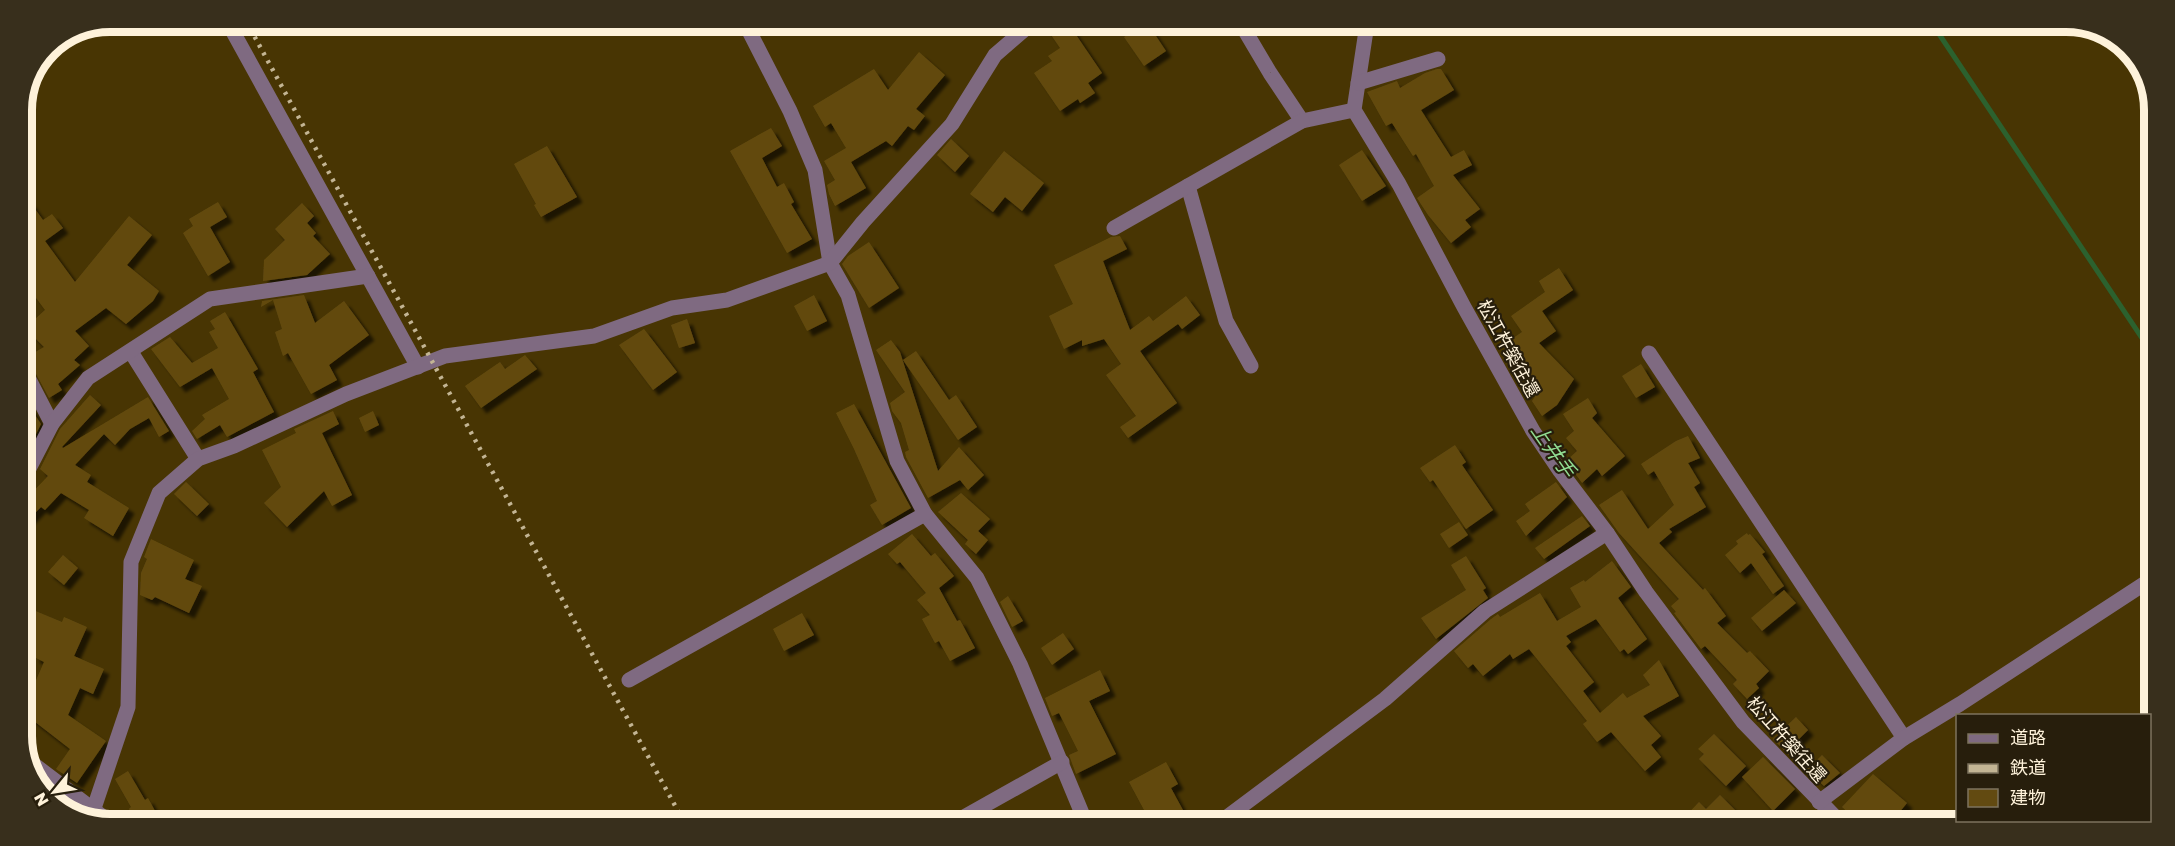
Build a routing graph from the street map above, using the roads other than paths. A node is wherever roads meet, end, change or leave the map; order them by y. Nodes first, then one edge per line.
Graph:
1 (233, 32) edge
2 (751, 32) edge
3 (1022, 32) edge
4 (1247, 32) edge
5 (1366, 32) edge
6 (1438, 59) dead end
7 (1358, 83) junction
8 (1354, 110) junction
9 (1302, 121) junction
10 (1188, 186) junction
11 (1114, 228) dead end
12 (830, 263) junction
13 (368, 276) junction
14 (131, 352) junction
15 (1649, 353) dead end
16 (1251, 366) dead end
17 (418, 367) junction
18 (32, 385) edge
19 (52, 424) junction
20 (198, 459) junction
21 (32, 463) edge
22 (925, 514) junction
23 (1607, 533) junction
24 (2144, 584) edge
25 (629, 680) dead end
26 (1905, 738) junction
27 (1062, 762) junction
28 (39, 769) edge
29 (1819, 802) junction
30 (87, 810) edge
31 (93, 812) edge
32 (969, 814) edge
33 (1082, 814) edge
34 (1231, 814) edge
35 (1832, 814) edge

1 - 13 street
2 - 12 street
3 - 12 street
4 - 9 street
5 - 7 street
6 - 7 street
7 - 8 street
8 - 9 street
8 - 23 street, 松江杵築往還
9 - 10 street
10 - 11 street
10 - 16 street
12 - 17 street
12 - 22 street
13 - 14 street
13 - 17 street
14 - 19 street
14 - 20 street
15 - 26 street
17 - 20 street
18 - 19 street
19 - 21 street
20 - 31 street
22 - 25 street
22 - 27 street
23 - 29 street, 松江杵築往還
23 - 34 street
24 - 26 street
26 - 29 street
27 - 32 street
27 - 33 street
28 - 30 street
29 - 35 street, 松江杵築往還

